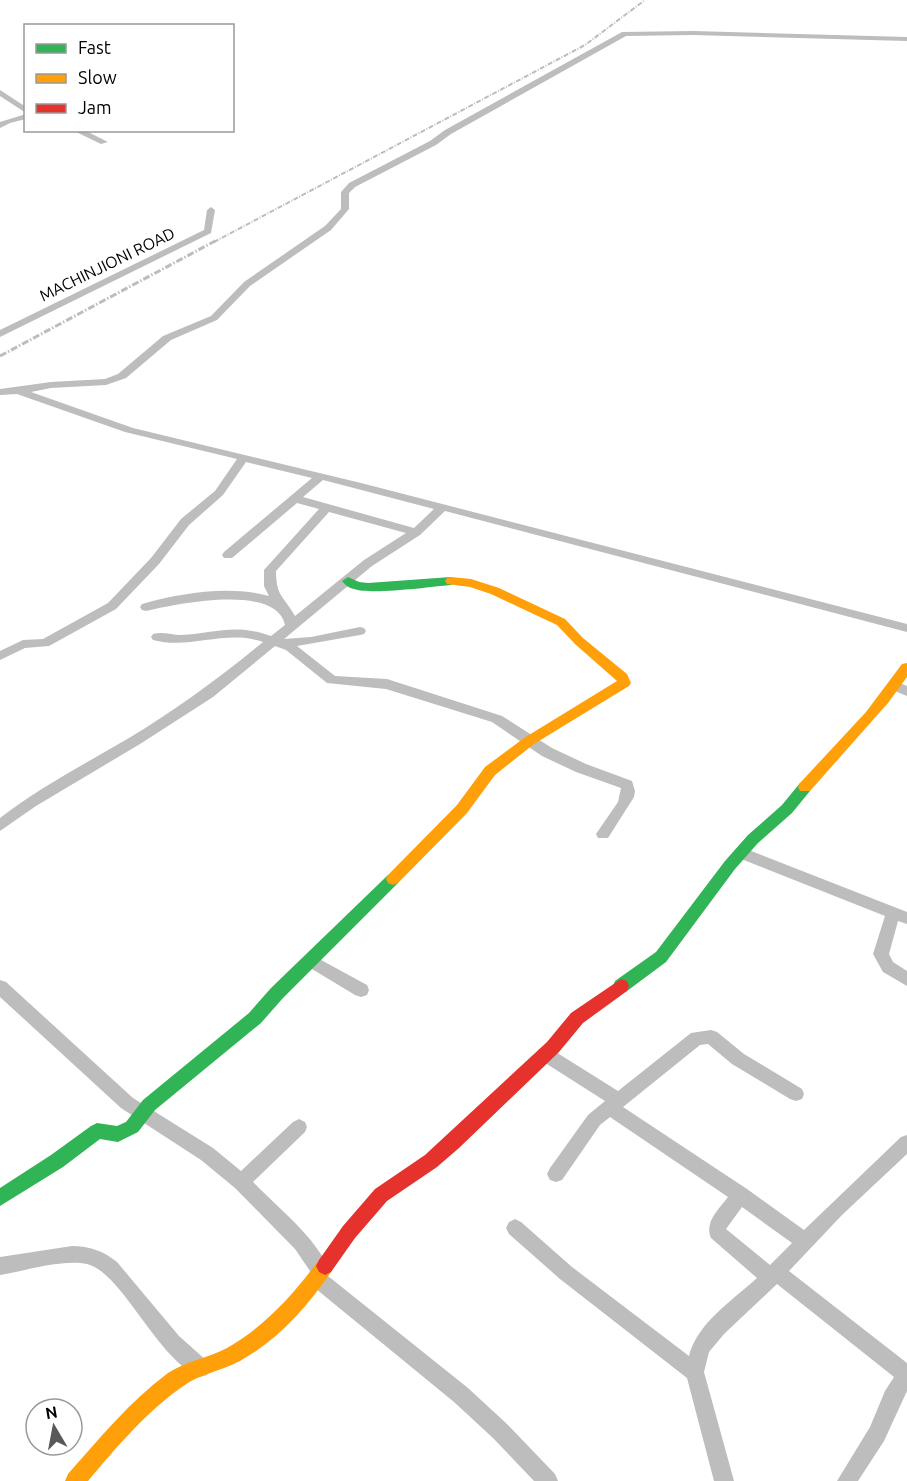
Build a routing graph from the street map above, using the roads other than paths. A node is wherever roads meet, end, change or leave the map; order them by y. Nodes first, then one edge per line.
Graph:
1 (907, 39) edge
2 (0, 92) edge
3 (24, 110) edge
4 (24, 117) edge
5 (0, 126) edge
6 (81, 132) edge
7 (104, 142) dead end
8 (211, 210) dead end
9 (0, 334) edge
10 (18, 390) junction
11 (0, 392) edge
12 (243, 458) junction
13 (320, 477) junction
14 (297, 499) junction
15 (327, 507) junction
16 (442, 508) junction
17 (416, 532) junction
18 (228, 555) dead end
19 (348, 581) junction
20 (278, 603) junction
21 (146, 607) dead end
22 (291, 625) junction
23 (907, 628) edge
24 (360, 631) dead end
25 (157, 637) dead end
26 (276, 642) junction
27 (0, 656) edge
28 (907, 668) edge
29 (901, 688) edge
30 (530, 741) junction
31 (0, 826) edge
32 (603, 834) dead end
33 (741, 853) junction
34 (900, 916) edge
35 (312, 961) junction
36 (907, 979) edge
37 (0, 987) edge
38 (361, 990) dead end
39 (545, 1054) junction
40 (796, 1094) dead end
41 (614, 1104) junction
42 (141, 1113) junction
43 (299, 1127) dead end
44 (907, 1143) edge
45 (556, 1174) dead end
46 (241, 1182) junction
47 (741, 1195) junction
48 (0, 1198) edge
49 (515, 1228) dead end
50 (804, 1242) junction
51 (0, 1266) edge
52 (773, 1274) junction
53 (319, 1275) junction
54 (200, 1368) junction
55 (694, 1372) junction
56 (906, 1373) edge
57 (75, 1481) edge
58 (548, 1481) edge
59 (724, 1481) edge
60 (847, 1481) edge

1 - 10 street
2 - 3 street
4 - 5 street
6 - 7 street
8 - 9 street, MACHINJIONI ROAD
10 - 11 street
10 - 12 street
12 - 13 street
12 - 27 street
13 - 14 street
13 - 16 street
14 - 15 street
14 - 18 street
15 - 17 street
15 - 20 street
16 - 17 street
16 - 23 street
17 - 19 street
19 - 22 street
19 - 30 street
20 - 21 street
20 - 22 street
22 - 26 street
24 - 26 street
25 - 26 street
26 - 30 street
26 - 31 street
28 - 29 street
29 - 33 street
30 - 32 street
30 - 35 street
33 - 34 street
33 - 39 street
34 - 36 street
35 - 38 street
35 - 42 street
37 - 42 street
39 - 41 street
39 - 53 street
40 - 41 street
41 - 45 street
41 - 47 street
42 - 46 street
42 - 48 street
43 - 46 street
44 - 50 street
46 - 53 street
47 - 50 street
47 - 52 street
49 - 55 street
50 - 52 street
51 - 54 street
52 - 55 street
52 - 56 street
53 - 54 street
53 - 58 street
54 - 57 street
55 - 59 street
56 - 60 street

